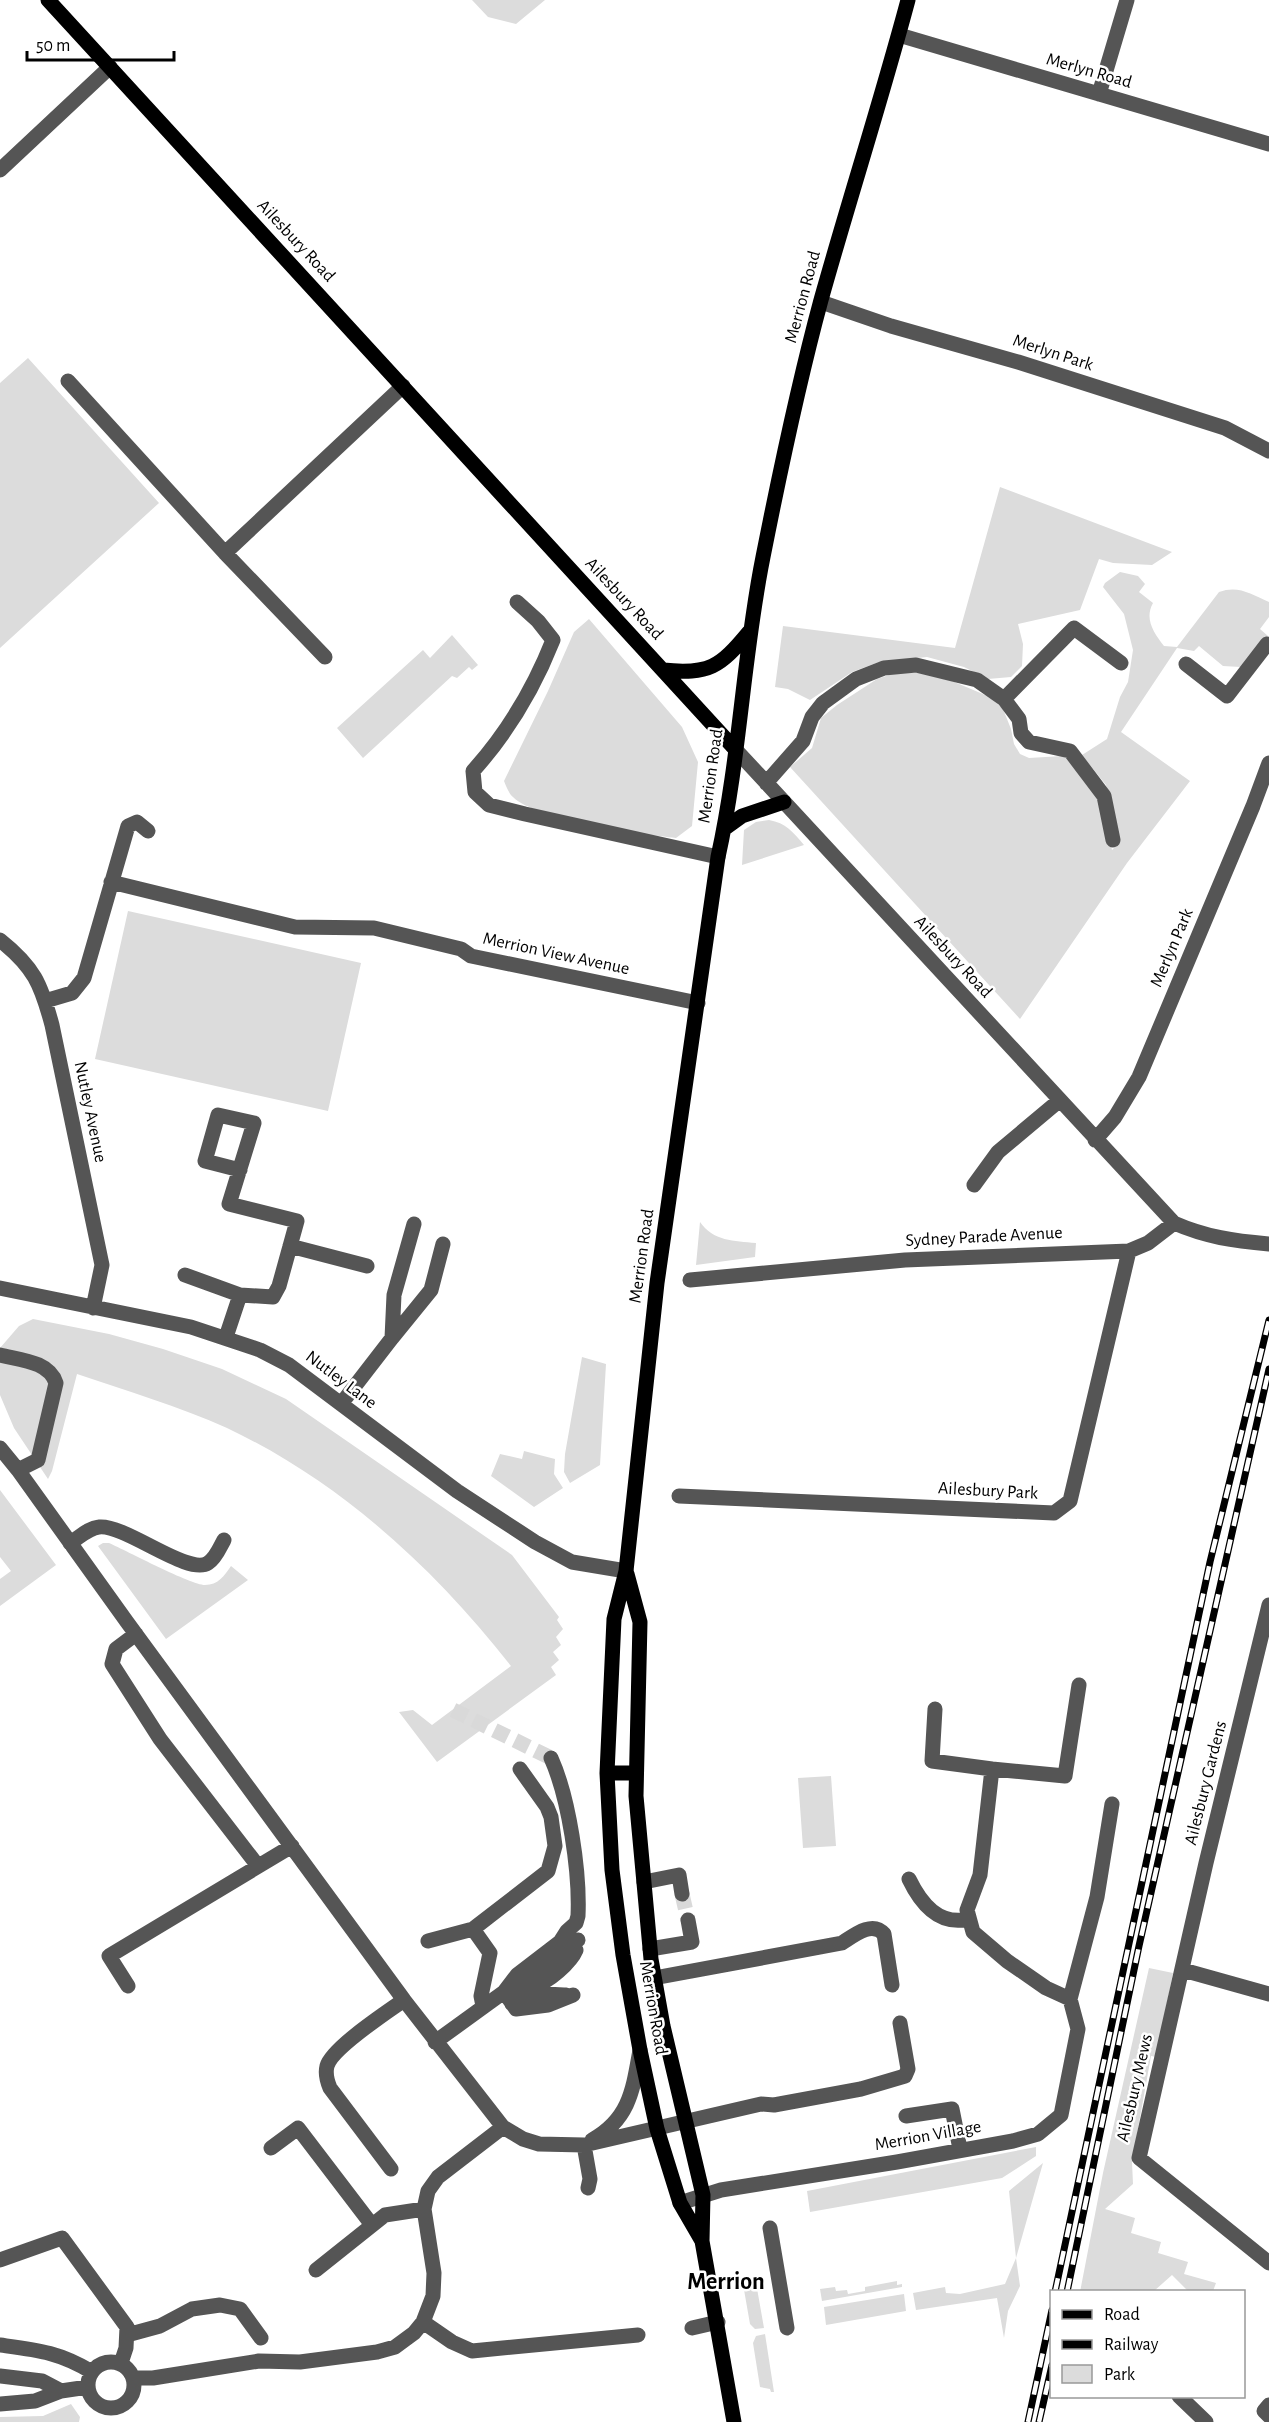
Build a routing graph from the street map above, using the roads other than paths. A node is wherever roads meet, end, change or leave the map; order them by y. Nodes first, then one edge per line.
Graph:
1 (48, 0) edge
2 (908, 0) edge
3 (1127, 0) edge
4 (898, 35) junction
5 (110, 67) junction
6 (1099, 94) junction
7 (1269, 144) edge
8 (0, 170) edge
9 (821, 302) junction
10 (68, 381) dead end
11 (403, 386) junction
12 (1269, 451) edge
13 (225, 553) junction
14 (517, 602) dead end
15 (749, 632) junction
16 (1269, 646) edge
17 (325, 657) dead end
18 (1121, 663) dead end
19 (1186, 664) dead end
20 (663, 670) junction
21 (1004, 699) junction
22 (735, 749) junction
23 (1269, 763) edge
24 (766, 783) junction
25 (784, 802) junction
26 (724, 829) junction
27 (148, 831) dead end
28 (1113, 840) dead end
29 (718, 857) junction
30 (111, 882) junction
31 (0, 940) edge
32 (45, 1001) junction
33 (698, 1003) junction
34 (1060, 1100) junction
35 (1095, 1140) junction
36 (240, 1170) dead end
37 (974, 1185) dead end
38 (1174, 1223) junction
39 (414, 1224) dead end
40 (443, 1244) dead end
41 (1269, 1244) edge
42 (290, 1246) junction
43 (1130, 1251) junction
44 (367, 1266) dead end
45 (185, 1275) dead end
46 (690, 1280) dead end
47 (0, 1288) edge
48 (240, 1296) junction
49 (93, 1308) junction
50 (226, 1337) junction
51 (392, 1338) junction
52 (0, 1354) edge
53 (341, 1404) junction
54 (0, 1448) edge
55 (18, 1470) junction
56 (679, 1496) dead end
57 (224, 1540) dead end
58 (70, 1544) junction
59 (626, 1571) junction
60 (1269, 1605) edge
61 (136, 1634) junction
62 (1079, 1685) dead end
63 (935, 1709) dead end
64 (550, 1758) tunnel mouth
65 (520, 1769) dead end
66 (992, 1769) junction
67 (607, 1773) junction
68 (636, 1773) junction
69 (1112, 1804) dead end
70 (292, 1846) junction
71 (258, 1866) junction
72 (909, 1879) dead end
73 (644, 1882) junction
74 (682, 1894) tunnel mouth
75 (969, 1919) junction
76 (688, 1920) tunnel mouth
77 (576, 1923) junction
78 (473, 1929) junction
79 (428, 1941) dead end
80 (650, 1949) junction
81 (499, 1950) dead end
82 (1183, 1970) junction
83 (654, 1978) junction
84 (892, 1985) dead end
85 (128, 1986) dead end
86 (1269, 1994) edge
87 (1070, 1999) junction
88 (404, 2000) junction
89 (498, 2000) junction
90 (900, 2023) dead end
91 (435, 2042) junction
92 (640, 2050) junction
93 (906, 2116) dead end
94 (685, 2123) junction
95 (503, 2127) junction
96 (657, 2129) junction
97 (584, 2145) junction
98 (272, 2148) dead end
99 (960, 2150) junction
100 (391, 2169) dead end
101 (588, 2187) dead end
102 (703, 2195) junction
103 (680, 2203) junction
104 (424, 2209) junction
105 (372, 2225) junction
106 (770, 2228) dead end
107 (702, 2241) junction
108 (0, 2260) edge
109 (1269, 2263) edge
110 (316, 2270) dead end
111 (423, 2322) junction
112 (718, 2322) junction
113 (693, 2328) dead end
114 (787, 2328) dead end
115 (127, 2335) junction
116 (638, 2335) dead end
117 (261, 2338) dead end
118 (0, 2345) edge
119 (121, 2363) junction
120 (0, 2376) edge
121 (134, 2378) junction
122 (90, 2380) junction
123 (61, 2391) junction
124 (1180, 2398) edge
125 (0, 2404) edge
126 (1269, 2406) edge
127 (113, 2415) edge
128 (1269, 2416) edge
129 (1204, 2420) edge
130 (734, 2422) edge

1 - 5 main road, Ailesbury Road
2 - 4 main road, Merrion Road
3 - 6 street
4 - 6 street, Merlyn Road
4 - 9 main road, Merrion Road
5 - 8 street
5 - 11 main road, Ailesbury Road
6 - 7 street, Merlyn Road
9 - 12 street, Merlyn Park
9 - 15 main road, Merrion Road
10 - 13 street
11 - 13 street
11 - 20 main road, Ailesbury Road
13 - 17 street
14 - 29 street
15 - 20 main road
15 - 22 main road, Merrion Road
16 - 19 street
18 - 21 street
20 - 22 main road, Ailesbury Road
21 - 24 street
21 - 28 street
22 - 24 street, Ailesbury Road
22 - 26 main road, Merrion Road
23 - 35 street, Merlyn Park
24 - 25 street, Ailesbury Road
25 - 26 main road
25 - 34 street, Ailesbury Road
26 - 29 main road, Merrion Road
27 - 30 street
29 - 33 main road, Merrion Road
30 - 32 street
30 - 33 street, Merrion View Avenue
31 - 32 street, Nutley Avenue
32 - 49 street, Nutley Avenue
33 - 59 main road, Merrion Road
34 - 35 street, Ailesbury Road
34 - 37 street
35 - 38 street, Ailesbury Road
36 - 42 street
38 - 41 street
38 - 43 street, Sydney Parade Avenue
39 - 51 street
40 - 51 street
42 - 44 street
42 - 48 street
43 - 46 street, Sydney Parade Avenue
43 - 56 street, Ailesbury Park
45 - 48 street
47 - 49 street, Nutley Lane
48 - 50 street
49 - 50 street, Nutley Lane
50 - 53 street, Nutley Lane
51 - 53 street
52 - 55 street
53 - 59 street, Nutley Lane
54 - 55 street
55 - 58 street
57 - 58 street
58 - 61 street
59 - 67 main road, Merrion Road
59 - 68 main road, Merrion Road
60 - 82 street, Ailesbury Gardens
61 - 70 street
61 - 71 street
62 - 66 street
63 - 66 street
64 - 77 street
65 - 78 street
66 - 75 street
67 - 68 main road
67 - 92 main road, Merrion Road
68 - 73 main road, Merrion Road
69 - 87 street, Merrion Village
70 - 71 street
70 - 88 street
71 - 85 street
72 - 75 street
73 - 74 street
73 - 80 main road, Merrion Road
75 - 87 street
76 - 80 street
77 - 89 street
77 - 89 street
78 - 79 street
78 - 89 street
80 - 83 main road, Merrion Road
81 - 89 street
82 - 86 street
82 - 109 street, Ailesbury Mews
83 - 84 street
83 - 94 main road, Merrion Road
87 - 99 street, Merrion Village
88 - 91 street
88 - 100 street
89 - 91 street
90 - 94 street
91 - 95 street
92 - 96 main road, Merrion Road
92 - 97 street
93 - 99 street
94 - 96 street
94 - 102 main road, Merrion Road
95 - 97 street
95 - 104 street
96 - 97 street
96 - 103 main road, Merrion Road
97 - 101 street
98 - 105 street
99 - 102 street, Merrion Village
102 - 103 street, Merrion Village
102 - 107 main road, Merrion Road
103 - 107 main road, Merrion Road
104 - 105 street
104 - 111 street
105 - 110 street
106 - 114 street
107 - 112 main road, Merrion Road
108 - 115 street
111 - 116 street
111 - 121 street
112 - 113 street
112 - 130 main road, Merrion Road
115 - 117 street
115 - 119 street
118 - 122 street
119 - 121 street
119 - 122 street
120 - 123 street
121 - 127 street
122 - 123 street
122 - 127 street
123 - 125 street
124 - 129 street
126 - 128 street

